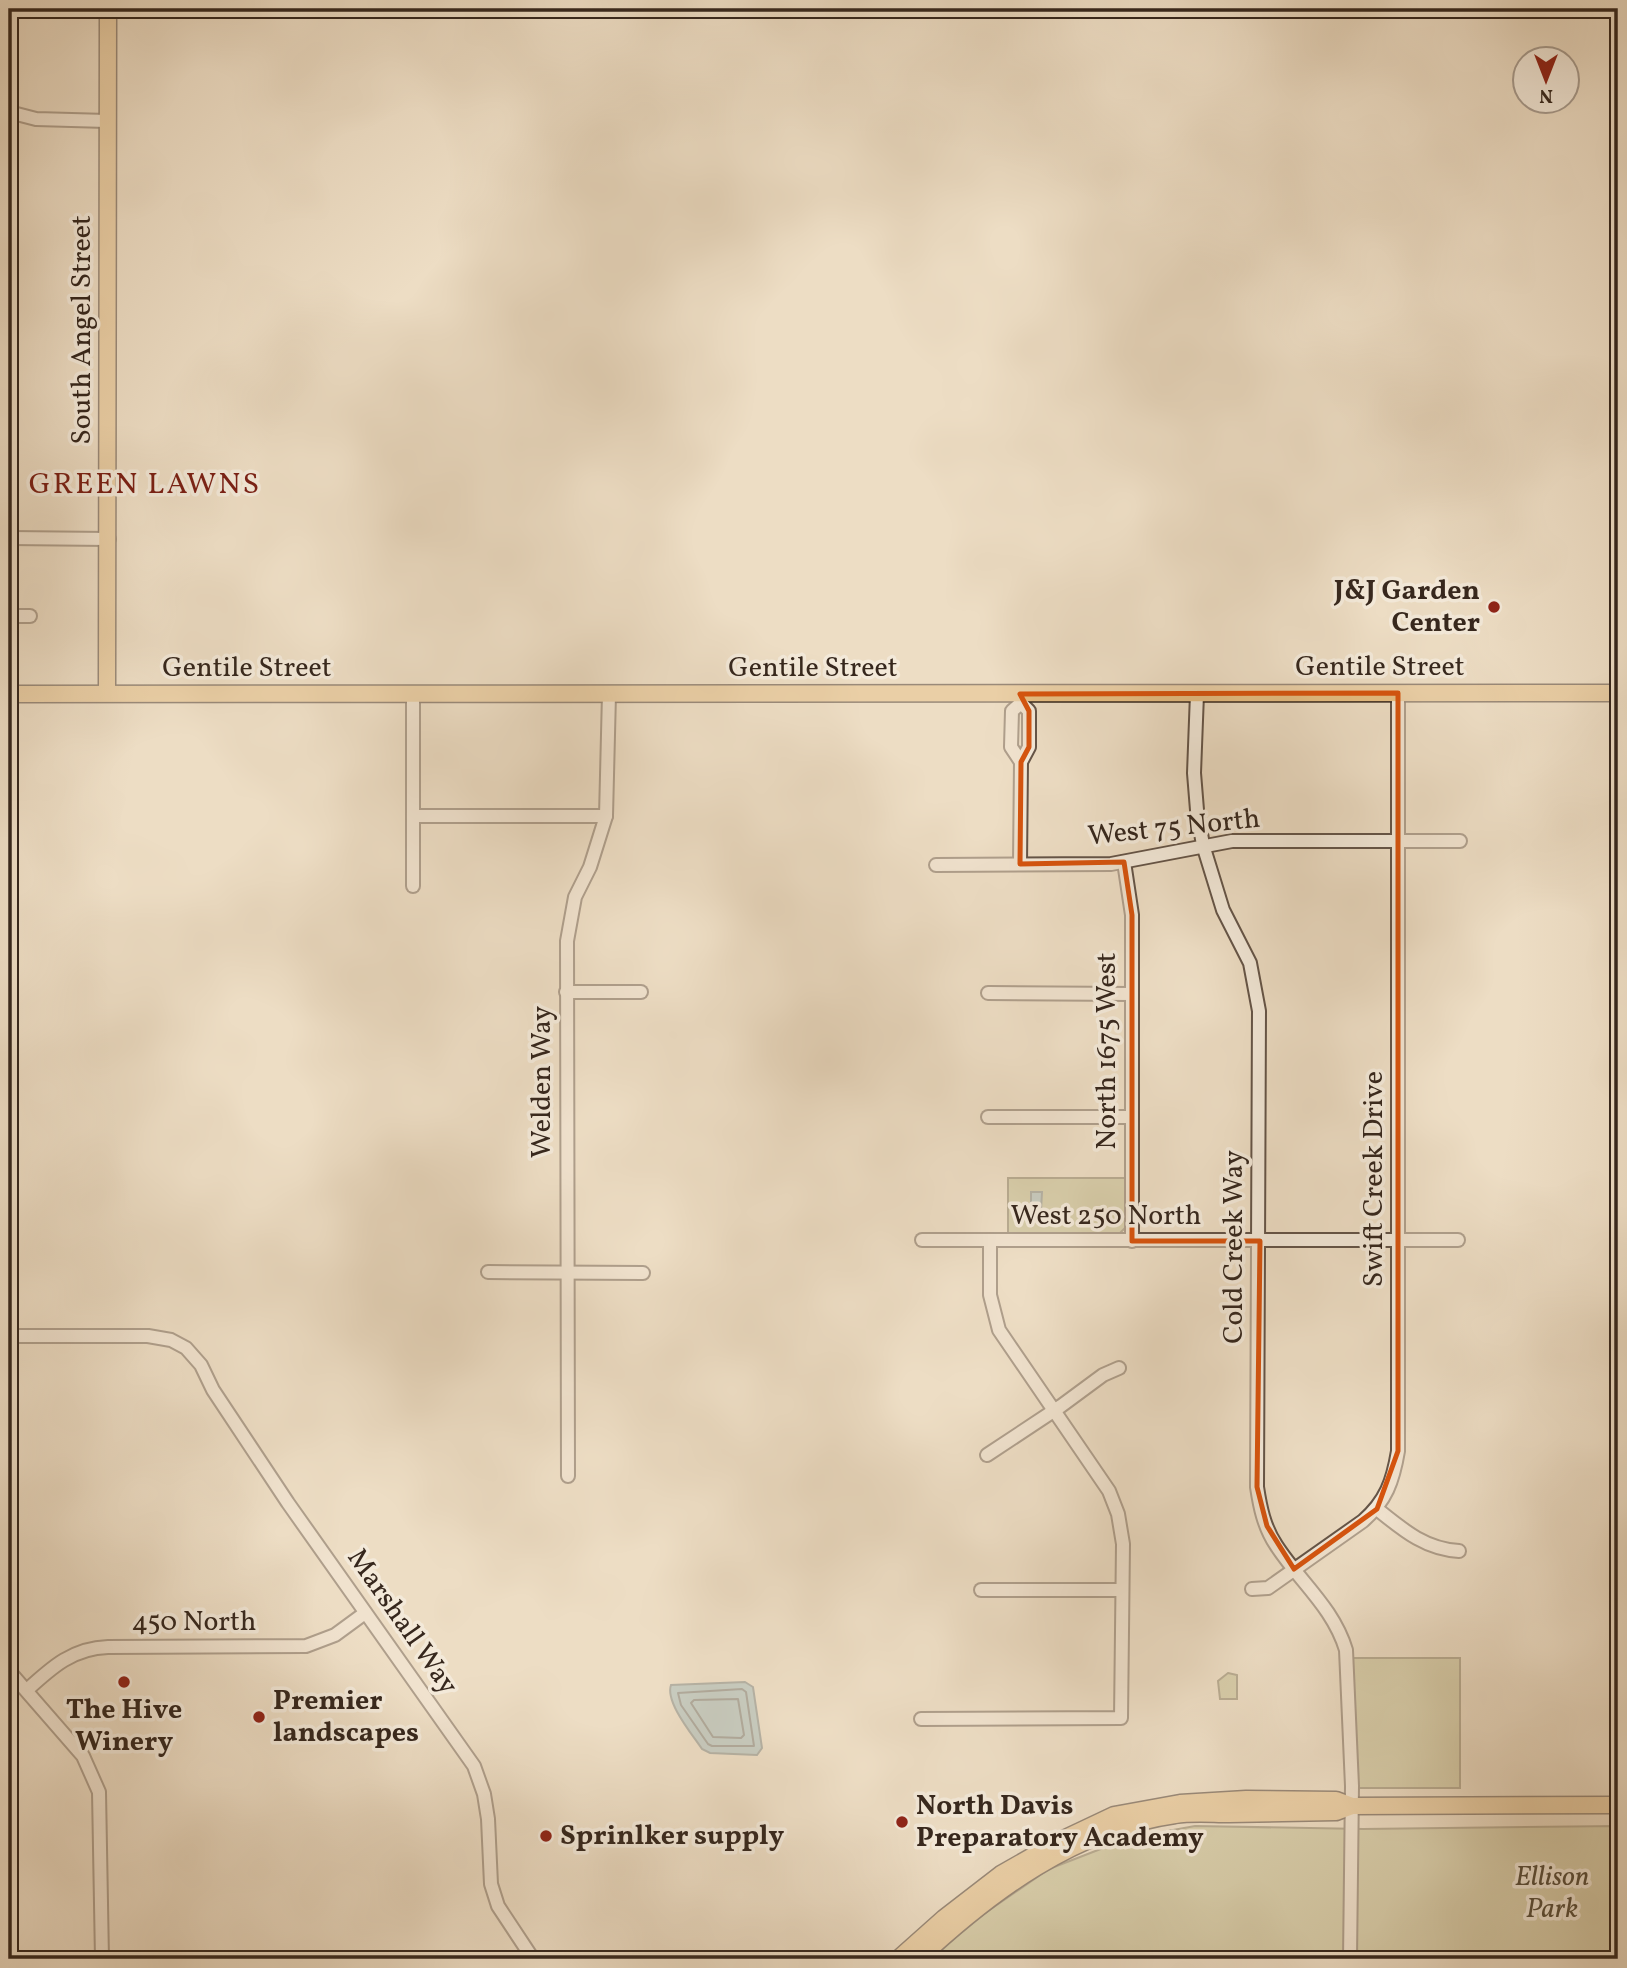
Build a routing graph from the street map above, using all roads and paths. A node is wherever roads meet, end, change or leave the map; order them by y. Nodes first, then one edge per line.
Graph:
1 (108, 9) edge
2 (9, 112) edge
3 (107, 121) junction
4 (9, 538) edge
5 (109, 539) junction
6 (9, 616) edge
7 (30, 616) dead end
8 (107, 693) junction
9 (1398, 693) junction
10 (1618, 693) edge
11 (9, 694) edge
12 (413, 694) junction
13 (609, 694) junction
14 (1196, 694) junction
15 (1020, 698) junction
16 (413, 816) junction
17 (606, 816) junction
18 (1397, 841) junction
19 (1460, 841) dead end
20 (1203, 845) junction
21 (1124, 862) junction
22 (1020, 864) junction
23 (936, 865) dead end
24 (413, 886) dead end
25 (566, 992) junction
26 (641, 992) dead end
27 (989, 993) dead end
28 (1132, 994) junction
29 (1132, 1117) junction
30 (988, 1118) dead end
31 (922, 1240) dead end
32 (990, 1240) junction
33 (1398, 1240) junction
34 (1458, 1240) dead end
35 (1132, 1241) junction
36 (1260, 1241) junction
37 (488, 1272) dead end
38 (567, 1273) junction
39 (643, 1273) dead end
40 (9, 1336) edge
41 (1119, 1368) dead end
42 (1054, 1411) junction
43 (986, 1455) dead end
44 (568, 1476) dead end
45 (1377, 1509) junction
46 (1459, 1551) dead end
47 (1294, 1569) junction
48 (1252, 1589) dead end
49 (981, 1590) dead end
50 (1122, 1590) junction
51 (365, 1613) junction
52 (9, 1671) edge
53 (27, 1690) junction
54 (921, 1719) dead end
55 (1618, 1805) edge
56 (1352, 1806) junction
57 (102, 1959) edge
58 (533, 1959) edge
59 (898, 1959) edge
60 (919, 1959) edge
61 (1350, 1959) edge

1 - 3 main road, South Angel Street
2 - 3 street
3 - 5 main road, South Angel Street
4 - 5 street
5 - 8 main road, South Angel Street
6 - 7 street
8 - 11 main road, Gentile Street
8 - 12 main road, Gentile Street
9 - 10 main road, Gentile Street
9 - 14 main road, Gentile Street
9 - 18 street, Swift Creek Drive
12 - 13 main road, Gentile Street
12 - 16 street
13 - 15 main road, Gentile Street
13 - 17 street, Welden Way
14 - 15 main road, Gentile Street
14 - 20 street, Cold Creek Way
15 - 22 street
16 - 17 street
16 - 24 street
17 - 25 street, Welden Way
18 - 19 street, West 75 North
18 - 20 street, West 75 North
18 - 33 street, Swift Creek Drive
20 - 21 street, West 75 North
20 - 36 street, Cold Creek Way
21 - 22 street, West 75 North
21 - 28 street, North 1675 West
22 - 23 street, West 75 North
25 - 26 street
25 - 38 street, Welden Way
27 - 28 street
28 - 29 street, North 1675 West
29 - 30 street
29 - 35 street, North 1675 West
31 - 32 street, West 250 North
32 - 35 street, West 250 North
32 - 42 street
33 - 34 street, West 250 North
33 - 36 street, West 250 North
33 - 45 street, Swift Creek Drive
35 - 36 street, West 250 North
36 - 47 street, Cold Creek Way
37 - 38 street
38 - 39 street
38 - 44 street, Welden Way
40 - 51 street, Marshall Way
41 - 42 street
42 - 43 street
42 - 50 street
45 - 46 street
45 - 47 street, Swift Creek Drive
47 - 48 street, Swift Creek Drive
47 - 56 street, Cold Creek Way
49 - 50 street
50 - 54 street
51 - 53 street, 450 North
51 - 58 street, Marshall Way
52 - 53 street
53 - 57 street
55 - 56 main road
56 - 59 main road
56 - 60 main road
56 - 61 street, Cold Creek Way

